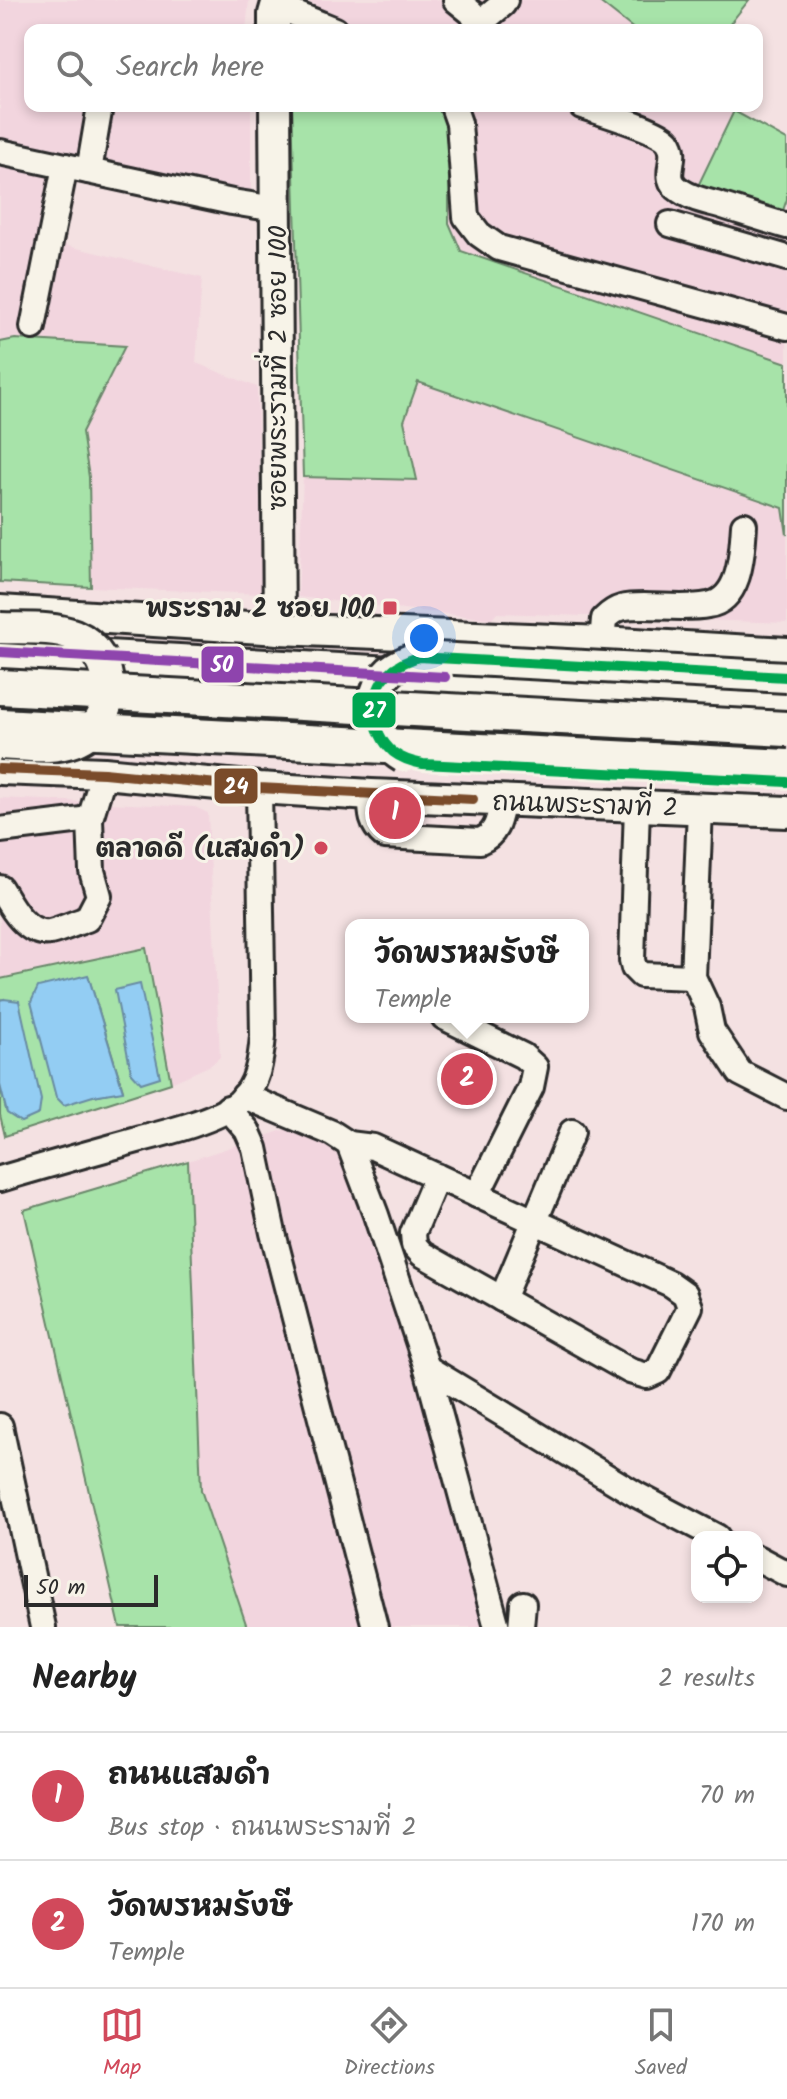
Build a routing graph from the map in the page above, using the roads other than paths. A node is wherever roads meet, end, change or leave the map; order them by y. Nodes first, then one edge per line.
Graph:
1 (456, 0) edge
2 (505, 0) edge
3 (276, 12) edge
4 (315, 24) edge
5 (478, 24) edge
6 (483, 24) edge
7 (98, 112) edge
8 (275, 112) edge
9 (455, 112) edge
10 (599, 112) edge
11 (0, 152) edge
12 (77, 169) junction
13 (276, 209) junction
14 (670, 224) dead end
15 (787, 226) edge
16 (787, 258) edge
17 (33, 327) dead end
18 (787, 327) edge
19 (744, 525) dead end
20 (0, 611) edge
21 (0, 628) edge
22 (279, 629) junction
23 (602, 642) junction
24 (0, 652) edge
25 (787, 653) edge
26 (787, 677) edge
27 (0, 687) edge
28 (787, 696) edge
29 (0, 719) edge
30 (0, 726) edge
31 (787, 729) edge
32 (0, 744) edge
33 (787, 761) edge
34 (787, 767) edge
35 (0, 769) edge
36 (104, 773) junction
37 (787, 782) edge
38 (259, 788) junction
39 (371, 795) junction
40 (503, 800) junction
41 (637, 806) junction
42 (700, 809) junction
43 (787, 812) edge
44 (90, 819) junction
45 (0, 830) edge
46 (0, 888) edge
47 (693, 977) junction
48 (456, 1023) edge
49 (787, 1097) edge
50 (236, 1102) junction
51 (572, 1132) dead end
52 (349, 1144) junction
53 (437, 1176) junction
54 (0, 1179) edge
55 (477, 1195) junction
56 (534, 1221) junction
57 (502, 1299) junction
58 (427, 1368) junction
59 (0, 1426) edge
60 (706, 1531) edge
61 (763, 1561) edge
62 (787, 1574) edge
63 (43, 1627) edge
64 (375, 1627) edge
65 (497, 1627) edge

1 - 5 street
2 - 6 street
3 - 4 street
7 - 12 street
8 - 13 main road, ซอยพระรามที่ 2 ซอย 100
9 - 18 street
10 - 15 street
11 - 12 street
12 - 13 street
12 - 17 street
13 - 22 main road, ซอยพระรามที่ 2 ซอย 100
14 - 16 street
19 - 23 street
20 - 22 main road
21 - 32 main road, bridge
22 - 23 main road
23 - 25 main road
24 - 28 highway
26 - 37 main road, bridge
27 - 31 highway, bridge
29 - 33 highway, ถนนพระรามที่ 2
30 - 34 highway, bridge
35 - 36 main road, ถนนพระรามที่ 2
36 - 38 main road, ถนนพระรามที่ 2
36 - 44 street
38 - 39 main road, ถนนพระรามที่ 2
38 - 50 street
39 - 40 main road, ถนนพระรามที่ 2
39 - 40 street
40 - 41 main road, ถนนพระรามที่ 2
41 - 42 main road, ถนนพระรามที่ 2
41 - 47 street
42 - 43 main road, ถนนพระรามที่ 2
42 - 47 street
44 - 45 street
44 - 46 street
47 - 49 street
48 - 55 street
50 - 52 street
50 - 54 street
50 - 64 street
51 - 56 street
52 - 53 street
52 - 58 street
53 - 55 street
53 - 57 street
55 - 56 street
56 - 57 street
56 - 57 street
58 - 60 street
58 - 65 street
59 - 63 street
61 - 62 street

